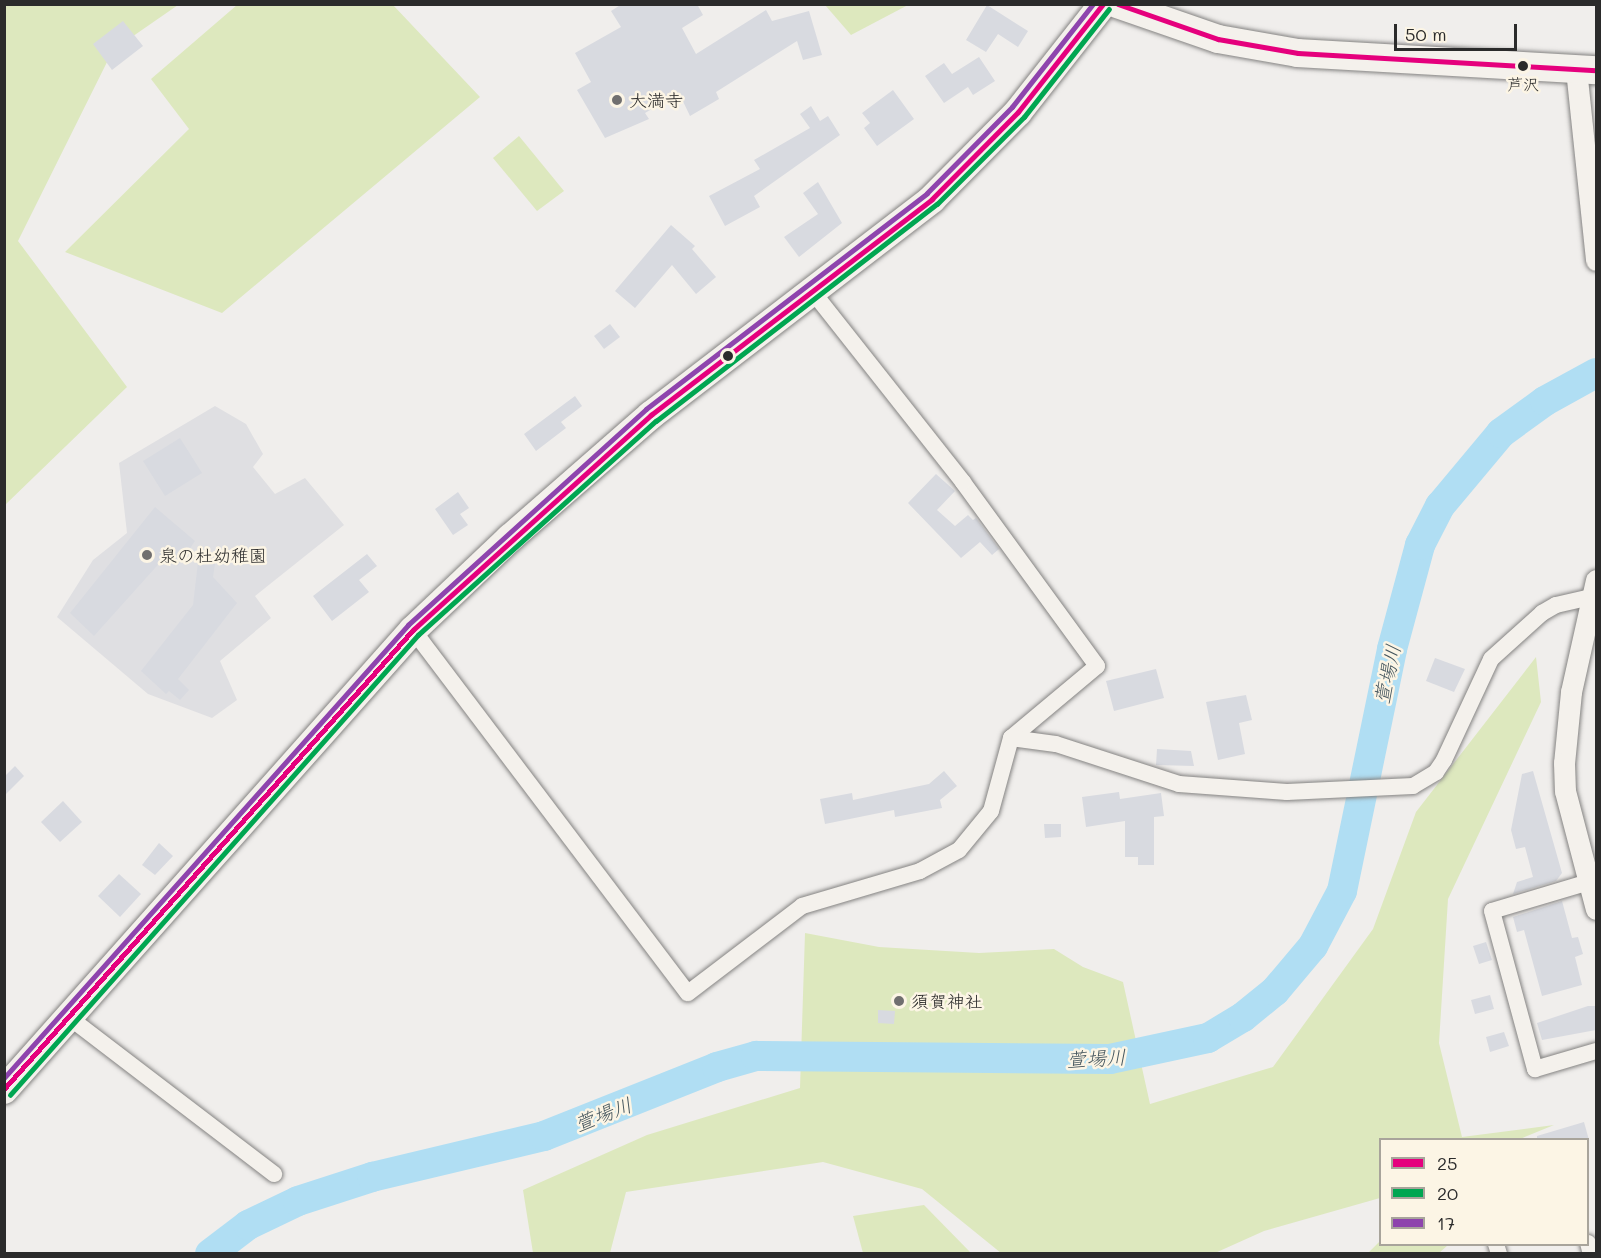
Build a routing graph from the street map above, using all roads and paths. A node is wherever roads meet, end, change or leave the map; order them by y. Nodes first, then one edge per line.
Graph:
1 (1103, 4) edge
2 (1117, 4) edge
3 (1586, 70) edge
4 (1596, 260) edge
5 (814, 293) junction
6 (1594, 588) edge
7 (413, 630) junction
8 (1011, 738) junction
9 (1589, 882) junction
10 (1596, 909) edge
11 (70, 1017) junction
12 (1596, 1051) edge
13 (4, 1090) edge
14 (274, 1174) dead end

1 - 5 highway
2 - 3 highway
3 - 4 street
5 - 7 highway
5 - 8 street
6 - 8 street
6 - 9 street
7 - 8 street
7 - 11 highway
9 - 10 street
9 - 12 street
11 - 13 highway
11 - 14 street

